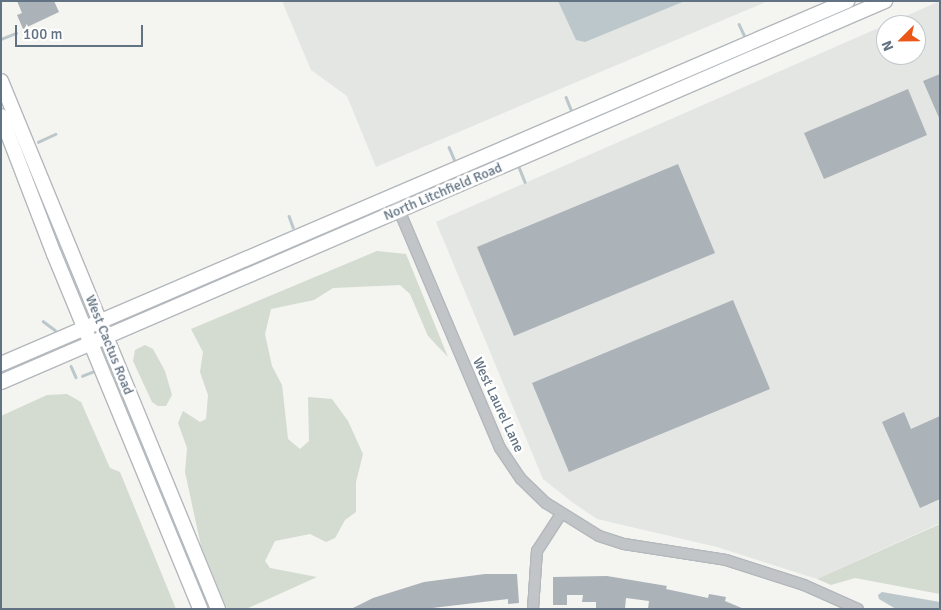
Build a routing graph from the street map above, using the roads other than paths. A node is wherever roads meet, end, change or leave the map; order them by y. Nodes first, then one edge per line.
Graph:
1 (847, 1) edge
2 (885, 1) edge
3 (1, 82) edge
4 (1, 116) edge
5 (393, 196) junction
6 (399, 210) junction
7 (99, 323) junction
8 (84, 329) junction
9 (105, 337) junction
10 (91, 344) junction
11 (1, 364) edge
12 (1, 382) edge
13 (561, 514) junction
14 (200, 609) edge
15 (218, 609) edge
16 (533, 609) edge
17 (858, 609) edge

1 - 5 main road, North Litchfield Road
2 - 6 main road, North Litchfield Road
3 - 7 main road, West Cactus Road
4 - 8 main road, West Cactus Road
5 - 6 street, West Laurel Lane
5 - 7 main road, North Litchfield Road
6 - 9 main road, North Litchfield Road
6 - 13 street, West Laurel Lane
7 - 8 main road, North Litchfield Road
7 - 9 main road, West Cactus Road
8 - 10 main road, West Cactus Road
8 - 11 main road, North Litchfield Road
9 - 10 main road, North Litchfield Road
9 - 15 main road, West Cactus Road
10 - 12 main road, North Litchfield Road
10 - 14 main road, West Cactus Road
13 - 16 street
13 - 17 street, West Laurel Lane

